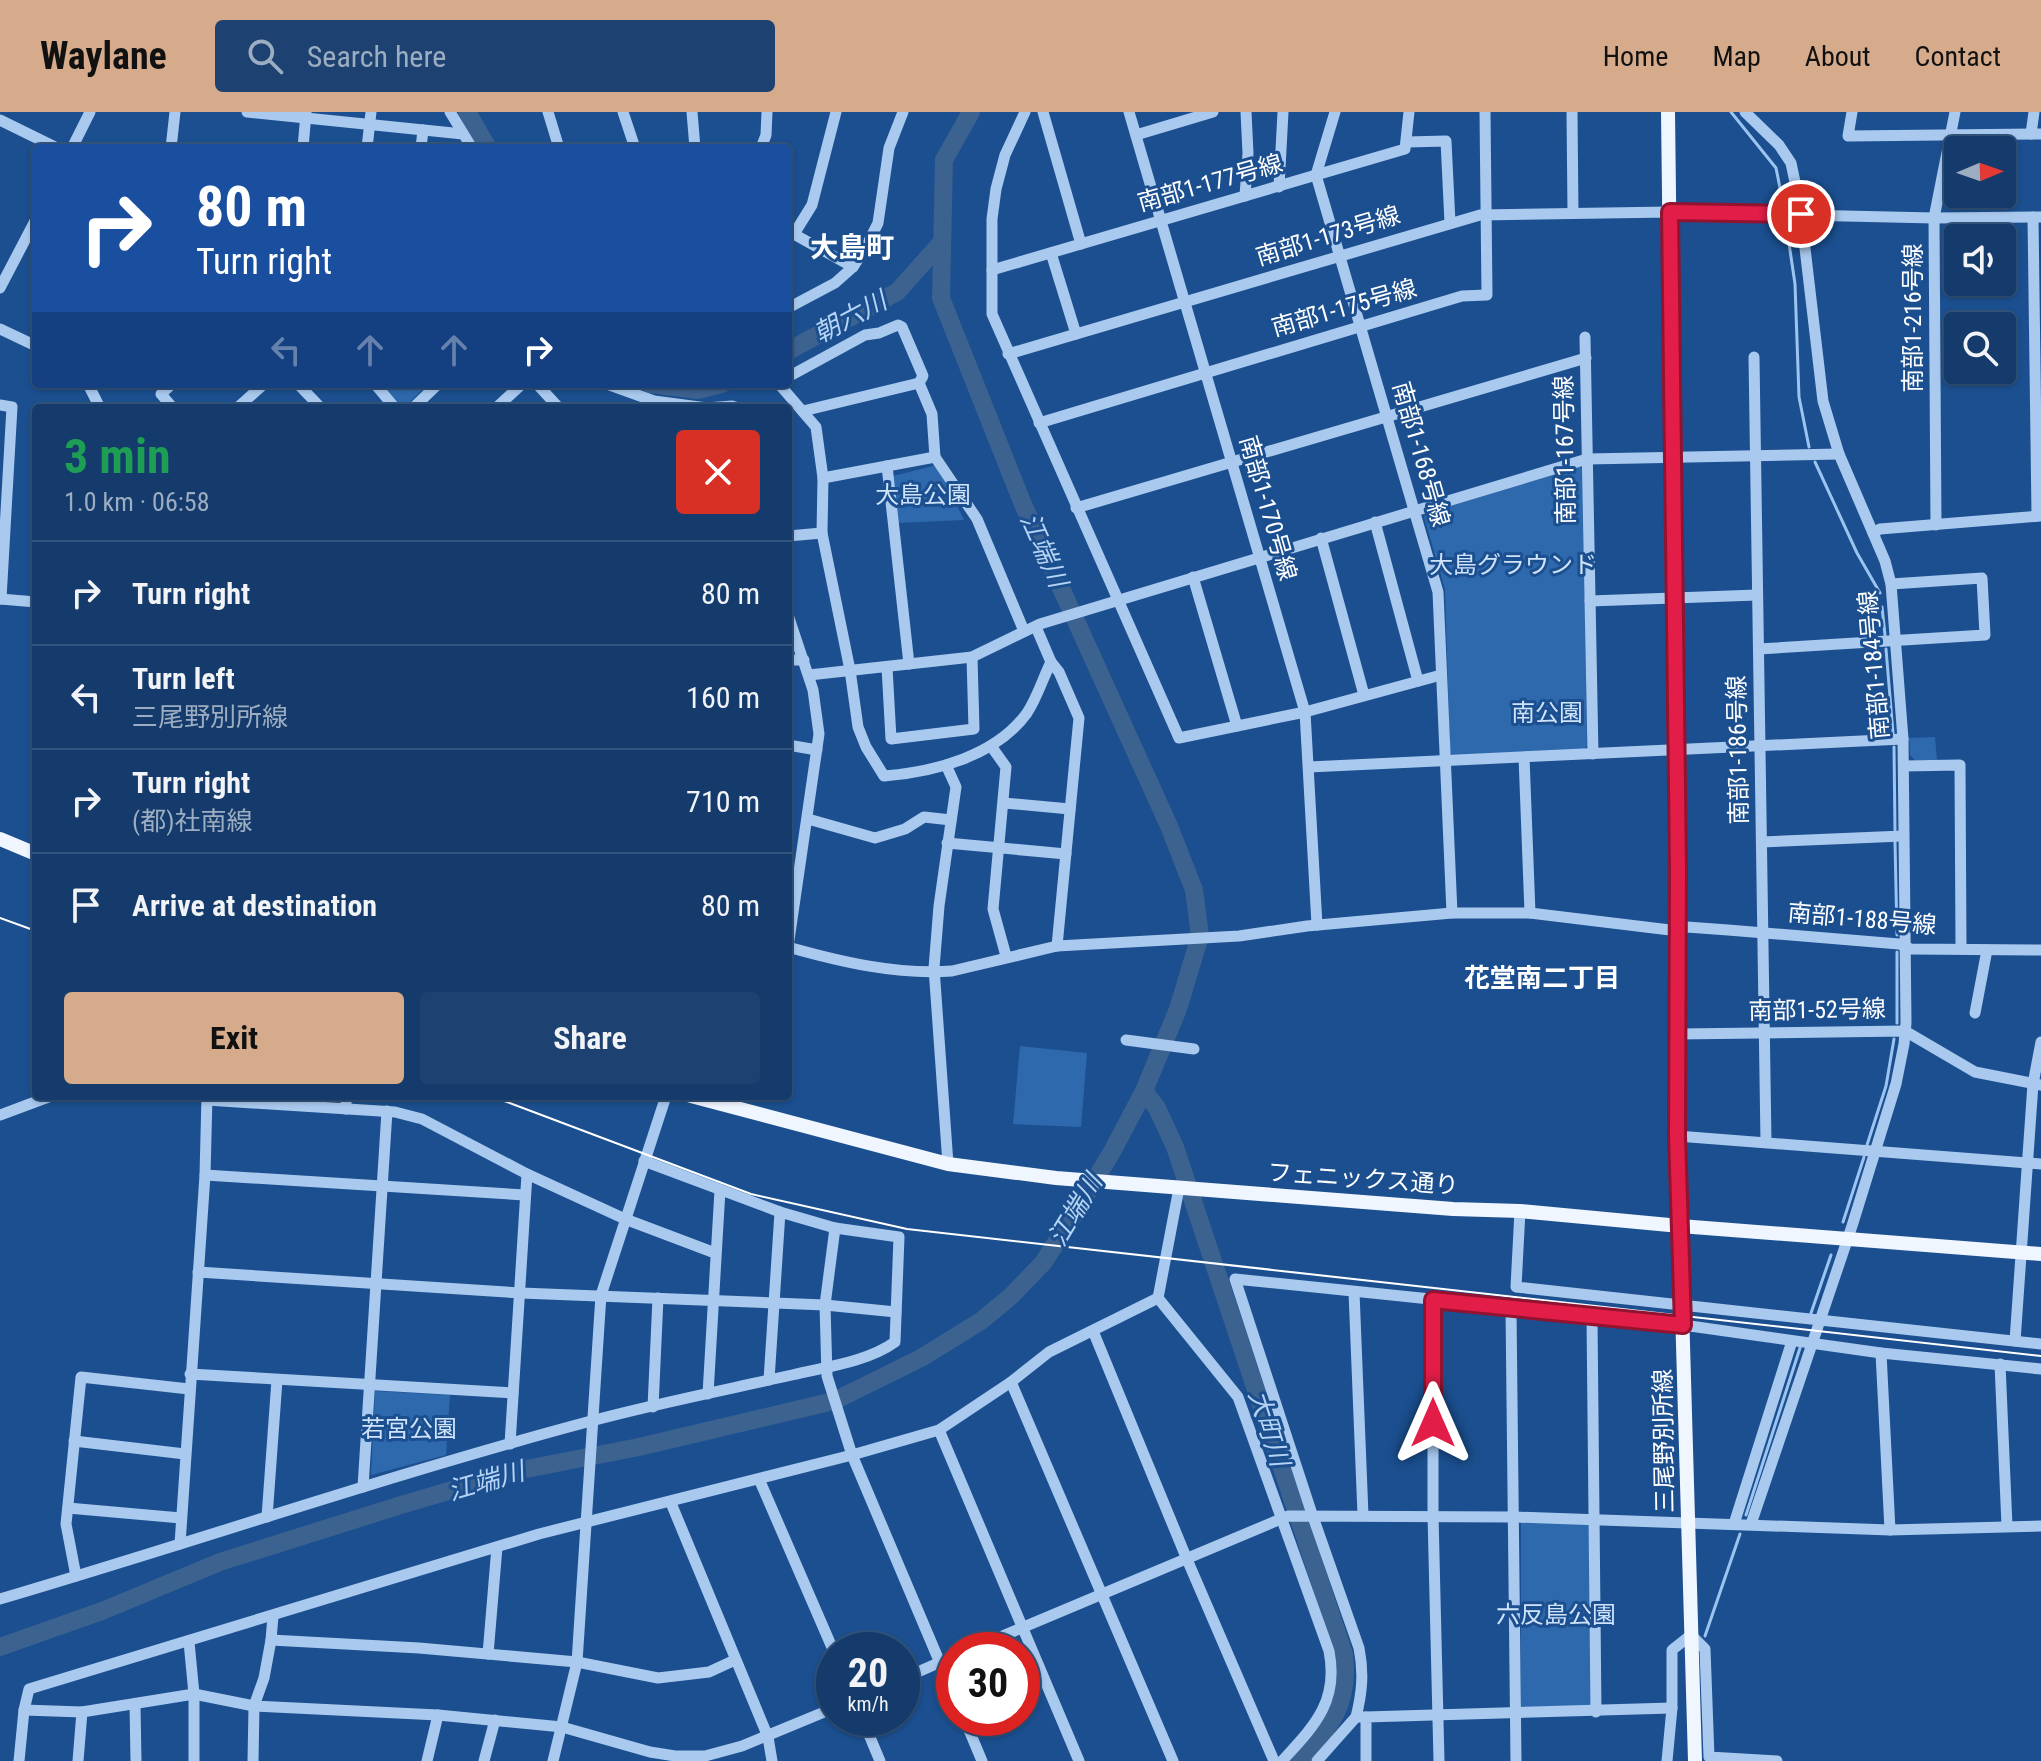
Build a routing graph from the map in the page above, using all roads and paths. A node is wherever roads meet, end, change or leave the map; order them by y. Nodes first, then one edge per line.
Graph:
1 (90, 112) edge
2 (175, 112) edge
3 (247, 112) edge
4 (450, 112) edge
5 (548, 112) edge
6 (623, 112) edge
7 (692, 112) edge
8 (767, 112) edge
9 (836, 112) edge
10 (903, 112) edge
11 (1025, 112) edge
12 (1043, 112) edge
13 (1129, 112) edge
14 (1213, 112) edge
15 (1246, 112) edge
16 (1283, 112) edge
17 (1335, 112) edge
18 (1409, 112) edge
19 (1485, 112) edge
20 (1572, 112) edge
21 (1668, 112) edge
22 (1746, 112) edge
23 (1852, 112) edge
24 (1955, 112) edge
25 (2034, 112) edge
26 (306, 115) edge
27 (371, 118) edge
28 (0, 120) edge
29 (423, 130) junction
30 (463, 134) junction
31 (2036, 134) edge
32 (1136, 135) junction
33 (1950, 135) junction
34 (1407, 142) junction
35 (49, 144) edge
36 (74, 144) edge
37 (171, 144) edge
38 (303, 144) edge
39 (368, 144) edge
40 (421, 144) edge
41 (469, 144) edge
42 (558, 144) edge
43 (634, 144) edge
44 (695, 144) edge
45 (763, 144) edge
46 (1316, 175) junction
47 (1279, 187) junction
48 (1245, 196) junction
49 (1670, 212) junction
50 (1573, 213) junction
51 (1801, 214) junction
52 (1486, 215) junction
53 (2037, 217) edge
54 (1934, 218) junction
55 (1160, 220) junction
56 (1450, 223) junction
57 (32, 227) edge
58 (792, 231) edge
59 (792, 233) edge
60 (1081, 244) junction
61 (1051, 253) junction
62 (1339, 256) junction
63 (853, 267) junction
64 (992, 270) junction
65 (0, 288) edge
66 (1185, 302) junction
67 (792, 306) edge
68 (1361, 326) junction
69 (0, 329) edge
70 (1076, 334) junction
71 (1585, 337) dead end
72 (32, 344) edge
73 (1008, 354) junction
74 (1754, 357) dead end
75 (1586, 358) junction
76 (1205, 372) junction
77 (792, 375) edge
78 (919, 383) junction
79 (168, 388) edge
80 (260, 388) edge
81 (302, 388) edge
82 (378, 388) edge
83 (434, 388) edge
84 (518, 388) edge
85 (541, 388) edge
86 (618, 388) edge
87 (783, 388) edge
88 (170, 404) edge
89 (242, 404) edge
90 (317, 404) edge
91 (392, 404) edge
92 (417, 404) edge
93 (500, 404) edge
94 (555, 404) edge
95 (676, 404) edge
96 (0, 405) edge
97 (803, 411) junction
98 (1387, 415) junction
99 (1039, 423) junction
100 (1839, 454) junction
101 (1755, 455) junction
102 (935, 457) junction
103 (1672, 457) junction
104 (1587, 459) junction
105 (1231, 461) junction
106 (887, 466) junction
107 (823, 478) junction
108 (1076, 508) junction
109 (1415, 510) junction
110 (2039, 516) edge
111 (1375, 522) junction
112 (1936, 525) junction
113 (822, 533) junction
114 (1873, 533) junction
115 (792, 536) edge
116 (1321, 538) junction
117 (1260, 557) junction
118 (1193, 577) junction
119 (1891, 584) junction
120 (1757, 595) junction
121 (1674, 598) junction
122 (0, 599) edge
123 (1112, 601) junction
124 (1590, 601) junction
125 (32, 602) edge
126 (792, 626) edge
127 (1030, 629) junction
128 (1894, 642) junction
129 (1759, 649) junction
130 (972, 657) junction
131 (792, 660) edge
132 (804, 660) junction
133 (1051, 662) junction
134 (909, 664) junction
135 (887, 667) junction
136 (850, 670) junction
137 (809, 675) junction
138 (1441, 675) junction
139 (1418, 681) junction
140 (1364, 695) junction
141 (1305, 712) junction
142 (1237, 726) junction
143 (1903, 739) junction
144 (792, 746) edge
145 (991, 746) junction
146 (1760, 746) junction
147 (817, 750) junction
148 (1677, 751) junction
149 (1593, 754) junction
150 (1524, 757) junction
151 (1444, 761) junction
152 (946, 765) junction
153 (1904, 766) junction
154 (1309, 767) junction
155 (1004, 803) junction
156 (1070, 809) junction
157 (808, 819) junction
158 (951, 820) junction
159 (1903, 836) junction
160 (0, 839) edge
161 (1762, 842) junction
162 (947, 843) junction
163 (792, 847) edge
164 (803, 847) junction
165 (999, 847) junction
166 (32, 852) edge
167 (1066, 854) junction
168 (1452, 913) junction
169 (1530, 913) junction
170 (792, 920) edge
171 (1317, 925) junction
172 (1678, 928) junction
173 (1763, 932) junction
174 (1057, 946) junction
175 (1905, 946) junction
176 (792, 948) edge
177 (1961, 948) junction
178 (1987, 950) junction
179 (2041, 950) edge
180 (1006, 956) junction
181 (935, 972) junction
182 (1975, 1013) dead end
183 (1905, 1031) junction
184 (1764, 1033) junction
185 (1678, 1034) junction
186 (1126, 1040) dead end
187 (2041, 1042) edge
188 (1194, 1049) dead end
189 (2037, 1085) edge
190 (40, 1100) edge
191 (207, 1100) edge
192 (276, 1100) edge
193 (665, 1100) edge
194 (706, 1100) edge
195 (346, 1102) edge
196 (387, 1111) junction
197 (0, 1115) edge
198 (1677, 1136) junction
199 (1766, 1142) junction
200 (1875, 1151) junction
201 (644, 1161) junction
202 (2026, 1163) junction
203 (948, 1164) junction
204 (2041, 1164) edge
205 (527, 1174) junction
206 (205, 1175) junction
207 (381, 1187) junction
208 (1179, 1188) junction
209 (720, 1190) junction
210 (525, 1195) junction
211 (1520, 1211) junction
212 (780, 1212) junction
213 (625, 1219) junction
214 (1680, 1226) junction
215 (835, 1228) junction
216 (1847, 1239) junction
217 (2020, 1252) junction
218 (715, 1253) junction
219 (2041, 1254) edge
220 (198, 1272) junction
221 (375, 1284) junction
222 (1354, 1292) junction
223 (521, 1293) junction
224 (601, 1295) junction
225 (658, 1298) junction
226 (1158, 1298) junction
227 (712, 1300) junction
228 (1433, 1300) junction
229 (773, 1303) junction
230 (1682, 1304) junction
231 (825, 1305) junction
232 (1511, 1309) junction
233 (896, 1312) junction
234 (1592, 1318) junction
235 (1819, 1319) junction
236 (1683, 1325) junction
237 (1093, 1331) junction
238 (1792, 1341) junction
239 (2015, 1341) junction
240 (1812, 1344) junction
241 (2041, 1344) edge
242 (1881, 1353) junction
243 (2000, 1364) junction
244 (2041, 1369) edge
245 (827, 1371) junction
246 (190, 1374) junction
247 (277, 1380) junction
248 (769, 1380) junction
249 (1011, 1382) junction
250 (369, 1386) junction
251 (189, 1389) junction
252 (513, 1393) junction
253 (708, 1394) junction
254 (653, 1407) junction
255 (593, 1420) junction
256 (939, 1430) junction
257 (74, 1441) junction
258 (510, 1444) junction
259 (851, 1451) junction
260 (185, 1454) junction
261 (759, 1479) junction
262 (363, 1487) junction
263 (671, 1503) junction
264 (68, 1508) junction
265 (1309, 1514) junction
266 (1363, 1515) junction
267 (1433, 1515) junction
268 (1286, 1516) junction
269 (267, 1517) junction
270 (1515, 1517) junction
271 (181, 1518) junction
272 (1594, 1519) junction
273 (588, 1523) junction
274 (1734, 1524) junction
275 (1751, 1524) junction
276 (1688, 1525) junction
277 (2007, 1526) junction
278 (2041, 1526) edge
279 (1890, 1530) junction
280 (180, 1544) junction
281 (497, 1547) junction
282 (1186, 1557) junction
283 (76, 1576) junction
284 (1103, 1593) junction
285 (0, 1599) edge
286 (273, 1616) junction
287 (1022, 1627) junction
288 (825, 1632) edge
289 (1010, 1632) edge
290 (1691, 1635) junction
291 (271, 1640) junction
292 (189, 1642) junction
293 (488, 1654) junction
294 (936, 1655) edge
295 (735, 1660) junction
296 (577, 1662) junction
297 (194, 1694) junction
298 (135, 1704) junction
299 (254, 1706) junction
300 (1672, 1708) junction
301 (24, 1710) junction
302 (82, 1712) junction
303 (1596, 1712) junction
304 (1515, 1713) junction
305 (438, 1715) junction
306 (1439, 1715) junction
307 (816, 1716) edge
308 (1361, 1717) junction
309 (495, 1720) junction
310 (562, 1727) junction
311 (870, 1736) edge
312 (972, 1736) edge
313 (768, 1737) junction
314 (1171, 1760) edge
315 (1705, 1760) edge
316 (19, 1761) edge
317 (78, 1761) edge
318 (136, 1761) edge
319 (194, 1761) edge
320 (253, 1761) edge
321 (427, 1761) edge
322 (484, 1761) edge
323 (553, 1761) edge
324 (772, 1761) edge
325 (880, 1761) edge
326 (982, 1761) edge
327 (1079, 1761) edge
328 (1274, 1761) edge
329 (1282, 1761) edge
330 (1317, 1761) edge
331 (1366, 1761) edge
332 (1439, 1761) edge
333 (1516, 1761) edge
334 (1667, 1761) edge
335 (1777, 1761) edge

1 - 36 street
2 - 37 street
3 - 26 street
4 - 30 street
5 - 42 street
6 - 43 street
7 - 44 street
8 - 45 street
9 - 58 street
10 - 63 street
11 - 64 street
12 - 60 street
13 - 32 street, 南部1-170号線
14 - 32 street
15 - 48 street
16 - 47 street
17 - 46 street
18 - 34 street
19 - 52 street, 南部1-175号線
20 - 50 street
21 - 49 main road, 三尾野別所線
22 - 51 street, 南部1-184号線
23 - 33 street
24 - 33 street, 南部1-216号線
25 - 31 street
26 - 27 street
26 - 38 street
27 - 29 street
27 - 39 street
28 - 35 street
29 - 30 street
29 - 40 street
30 - 41 street
31 - 33 street
32 - 55 street, 南部1-170号線
33 - 54 street, 南部1-216号線
34 - 46 street, 南部1-177号線
34 - 56 street
46 - 47 street, 南部1-177号線
46 - 62 street, 南部1-168号線
47 - 48 street, 南部1-177号線
48 - 55 street, 南部1-177号線
49 - 50 street, 南部1-173号線
49 - 51 street, 南部1-173号線
49 - 103 main road, 三尾野別所線
50 - 52 street, 南部1-173号線
51 - 54 street, 南部1-173号線
51 - 100 street, 南部1-184号線
52 - 56 street, 南部1-173号線
52 - 68 street, 南部1-175号線
53 - 54 street, 南部1-173号線
53 - 110 street
54 - 112 street, 南部1-216号線
55 - 60 street, 南部1-177号線
55 - 66 street, 南部1-170号線
56 - 62 street, 南部1-173号線
57 - 65 street
59 - 63 street
60 - 61 street, 南部1-177号線
61 - 64 street, 南部1-177号線
61 - 70 street
62 - 66 street, 南部1-173号線
62 - 68 street, 南部1-168号線
63 - 67 street
64 - 73 street
66 - 70 street, 南部1-173号線
66 - 76 street, 南部1-170号線
68 - 76 street, 南部1-175号線
68 - 98 street, 南部1-168号線
69 - 72 street
70 - 73 street, 南部1-173号線
71 - 75 street, 南部1-167号線
73 - 99 street
74 - 101 street, 南部1-186号線
75 - 98 street
75 - 104 street, 南部1-167号線
76 - 99 street, 南部1-175号線
76 - 105 street, 南部1-170号線
77 - 78 street
78 - 97 street
78 - 102 street
79 - 88 street
80 - 89 street
81 - 90 street
82 - 91 street
83 - 92 street
84 - 93 street
85 - 94 street
86 - 95 street
87 - 97 street
96 - 122 street
97 - 107 street
98 - 105 street
98 - 109 street, 南部1-168号線
99 - 108 street
100 - 101 street
100 - 114 street, 南部1-184号線
101 - 103 street
101 - 120 street, 南部1-186号線
102 - 106 street
102 - 127 street
103 - 104 street
103 - 121 main road, 三尾野別所線
104 - 109 street
104 - 124 street, 南部1-167号線
105 - 108 street
105 - 117 street, 南部1-170号線
106 - 107 street
106 - 134 street
107 - 113 street
108 - 123 street
109 - 111 street
109 - 138 street, 南部1-168号線
110 - 112 street
111 - 116 street
111 - 139 street
112 - 114 street
113 - 115 street
113 - 136 street
114 - 119 street, 南部1-184号線
116 - 117 street
116 - 140 street
117 - 118 street
117 - 141 street, 南部1-170号線
118 - 123 street
118 - 142 street
119 - 128 street, 南部1-184号線
119 - 128 street
120 - 121 street
120 - 129 street, 南部1-186号線
121 - 124 street
121 - 148 main road, 三尾野別所線
122 - 125 street
123 - 127 street
123 - 142 street
124 - 149 street, 南部1-167号線
126 - 132 street
127 - 130 street
127 - 133 street
128 - 129 street
128 - 143 street, 南部1-184号線
129 - 146 street, 南部1-186号線
130 - 134 street
130 - 135 street
131 - 132 street
132 - 137 street
133 - 145 street
133 - 156 street
134 - 135 street
135 - 136 street
136 - 137 street
136 - 152 street
137 - 147 street
138 - 139 street
138 - 151 street, 南部1-168号線
139 - 140 street
140 - 141 street
141 - 142 street
141 - 154 street, 南部1-170号線
143 - 146 street
143 - 153 street, 南部1-184号線
144 - 147 street
145 - 152 street
145 - 155 street
146 - 148 street
146 - 161 street, 南部1-186号線
147 - 157 street
148 - 149 street
148 - 172 main road, 三尾野別所線
149 - 150 street
150 - 151 street
150 - 169 street
151 - 154 street
151 - 168 street, 南部1-168号線
152 - 158 street
153 - 159 street, 南部1-184号線
153 - 177 street
154 - 171 street, 南部1-170号線
155 - 156 street
155 - 165 street
156 - 167 street
157 - 158 street
157 - 164 street
158 - 162 street
159 - 161 street
159 - 175 street, 南部1-184号線
160 - 166 main road
161 - 173 street, 南部1-186号線
162 - 165 street
162 - 181 street
163 - 164 street
164 - 170 street
165 - 167 street
165 - 180 street
167 - 174 street
168 - 169 street, 南部1-188号線
168 - 171 street, 南部1-188号線
169 - 172 street, 南部1-188号線
171 - 174 street, 南部1-188号線
172 - 173 street, 南部1-188号線
172 - 185 main road, 三尾野別所線
173 - 175 street, 南部1-188号線
173 - 184 street, 南部1-186号線
174 - 180 street, 南部1-188号線
175 - 177 street, 南部1-188号線
175 - 183 street, 南部1-184号線
176 - 181 street, 南部1-188号線
177 - 178 street, 南部1-188号線
178 - 179 street, 南部1-188号線
178 - 182 street
180 - 181 street, 南部1-188号線
181 - 203 street
183 - 184 street, 南部1-52号線
183 - 189 street, 南部1-52号線
183 - 200 street, 南部1-184号線
184 - 185 street, 南部1-52号線
184 - 199 street, 南部1-186号線
185 - 198 main road, 三尾野別所線
186 - 188 street
187 - 189 street
189 - 202 street
190 - 197 street
191 - 206 street
192 - 195 street
193 - 201 street
194 - 203 main road, フェニックス通り
195 - 196 street
196 - 205 street
196 - 207 street
198 - 199 street
198 - 214 main road, 三尾野別所線
199 - 200 street
200 - 202 street
200 - 216 street, 南部1-184号線
201 - 209 street
201 - 213 street
202 - 204 street
202 - 217 street
203 - 208 main road, フェニックス通り
205 - 210 street
205 - 213 street
206 - 207 street
206 - 220 street
207 - 210 street
207 - 221 street
208 - 211 main road, フェニックス通り
208 - 226 street
209 - 212 street
209 - 218 street
210 - 223 street
211 - 214 main road, フェニックス通り
211 - 230 street
212 - 215 street
212 - 229 street
213 - 218 street
213 - 224 street
214 - 216 main road, フェニックス通り
214 - 230 main road, 三尾野別所線
215 - 231 street
215 - 233 street
216 - 217 main road, フェニックス通り
216 - 235 street, 南部1-184号線
217 - 219 main road, フェニックス通り
217 - 239 street
218 - 227 street
220 - 221 street
220 - 246 street
221 - 223 street
221 - 250 street
222 - 228 street
222 - 265 street
222 - 266 street
223 - 224 street
223 - 252 street
224 - 225 street
224 - 255 street
225 - 227 street
225 - 254 street
226 - 237 street
226 - 268 street
227 - 229 street
227 - 253 street
228 - 232 street
228 - 267 street
229 - 231 street
229 - 248 street
230 - 235 street
230 - 236 main road, 三尾野別所線
231 - 233 street
231 - 245 street
232 - 234 street
232 - 270 street
233 - 245 street
234 - 236 street
234 - 272 street
235 - 239 street
235 - 240 street, 南部1-184号線
236 - 238 street
236 - 276 main road, 三尾野別所線
237 - 249 street
237 - 282 street
238 - 240 street
238 - 274 street
239 - 241 street
240 - 242 street
240 - 275 street, 南部1-184号線
242 - 243 street
242 - 279 street
243 - 244 street
243 - 277 street
245 - 248 street
245 - 259 street
246 - 247 street
246 - 251 street
247 - 250 street
247 - 269 street
248 - 253 street
249 - 256 street
249 - 284 street
250 - 252 street
250 - 262 street
251 - 257 street
251 - 260 street
252 - 258 street
253 - 254 street
254 - 255 street
255 - 258 street
255 - 273 street
256 - 259 street
256 - 287 street
257 - 260 street
257 - 264 street
258 - 262 street
259 - 261 street
259 - 294 street
260 - 271 street
261 - 263 street
261 - 288 street
262 - 269 street
263 - 273 street
263 - 295 street
264 - 271 street
264 - 283 street
265 - 266 street
265 - 268 street
265 - 308 street
266 - 267 street
267 - 270 street
267 - 306 street
268 - 282 street
268 - 329 street
269 - 280 street
270 - 272 street
270 - 304 street
271 - 280 street
272 - 276 street
272 - 303 street
273 - 281 street
273 - 296 street
274 - 275 street
274 - 276 street
275 - 279 street
276 - 290 main road, 三尾野別所線
277 - 278 street
277 - 279 street
280 - 283 street
281 - 286 street
281 - 293 street
282 - 284 street
282 - 328 street
283 - 285 street
284 - 287 street
284 - 314 street
286 - 291 street
286 - 292 street
287 - 289 street
287 - 327 street
290 - 300 street
290 - 315 main road, 三尾野別所線
291 - 293 street
291 - 299 street
292 - 297 street
292 - 301 street
293 - 296 street
295 - 296 street
295 - 313 street
296 - 310 street
297 - 298 street
297 - 299 street
297 - 319 street
298 - 302 street
298 - 318 street
299 - 305 street
299 - 320 street
300 - 303 street
300 - 334 street
301 - 302 street
301 - 316 street
302 - 317 street
303 - 304 street
304 - 306 street
304 - 333 street
305 - 309 street
305 - 321 street
306 - 308 street
306 - 332 street
307 - 313 street
308 - 330 street
308 - 331 street
309 - 310 street
309 - 322 street
310 - 313 street
310 - 323 street
311 - 325 street
312 - 326 street
313 - 324 street
315 - 335 street

